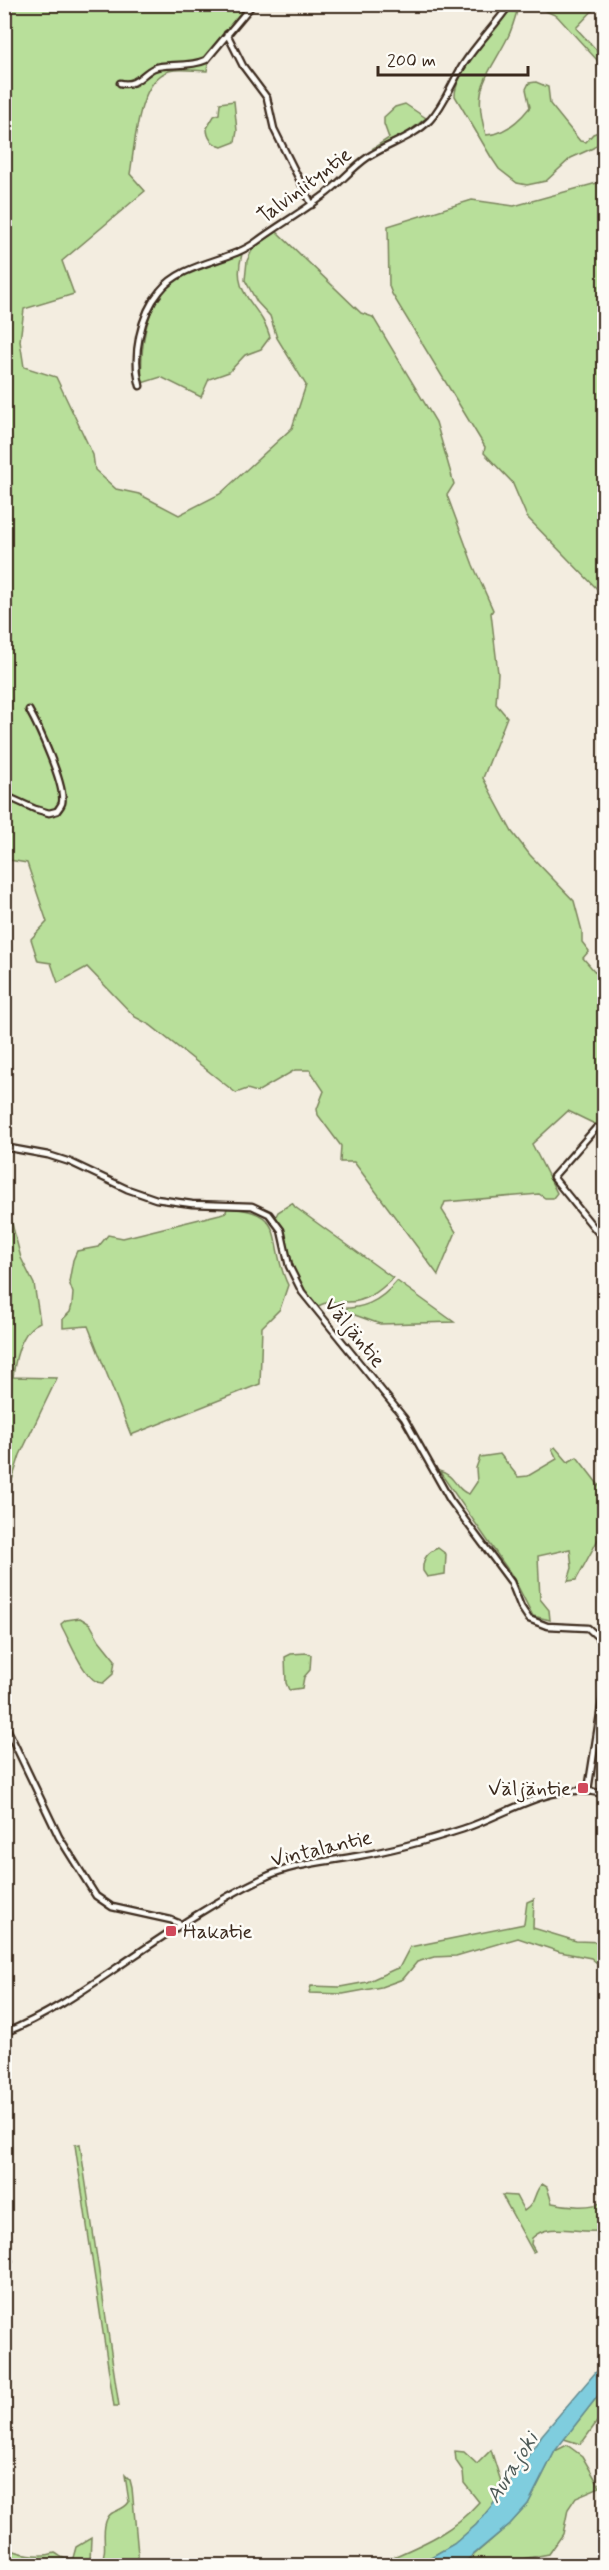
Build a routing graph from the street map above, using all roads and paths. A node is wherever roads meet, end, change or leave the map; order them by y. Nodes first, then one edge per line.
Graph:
1 (253, 4) edge
2 (510, 4) edge
3 (227, 34) junction
4 (120, 83) dead end
5 (312, 205) junction
6 (140, 386) dead end
7 (29, 710) dead end
8 (4, 795) edge
9 (596, 1128) dead end
10 (4, 1147) edge
11 (604, 1240) edge
12 (604, 1653) edge
13 (604, 1689) edge
14 (4, 1722) edge
15 (588, 1790) junction
16 (604, 1794) edge
17 (183, 1925) junction
18 (4, 2033) edge
19 (4, 2244) edge
20 (9, 2261) dead end

1 - 3 street
2 - 5 street, Talviniityntie
3 - 4 street
3 - 5 street
5 - 6 street, Talviniityntie
7 - 8 street
9 - 11 street
10 - 12 street, Väljäntie
13 - 15 street
14 - 17 street
15 - 16 street, Vintalantie
15 - 17 street, Vintalantie
17 - 18 street, Vintalantie
19 - 20 street

